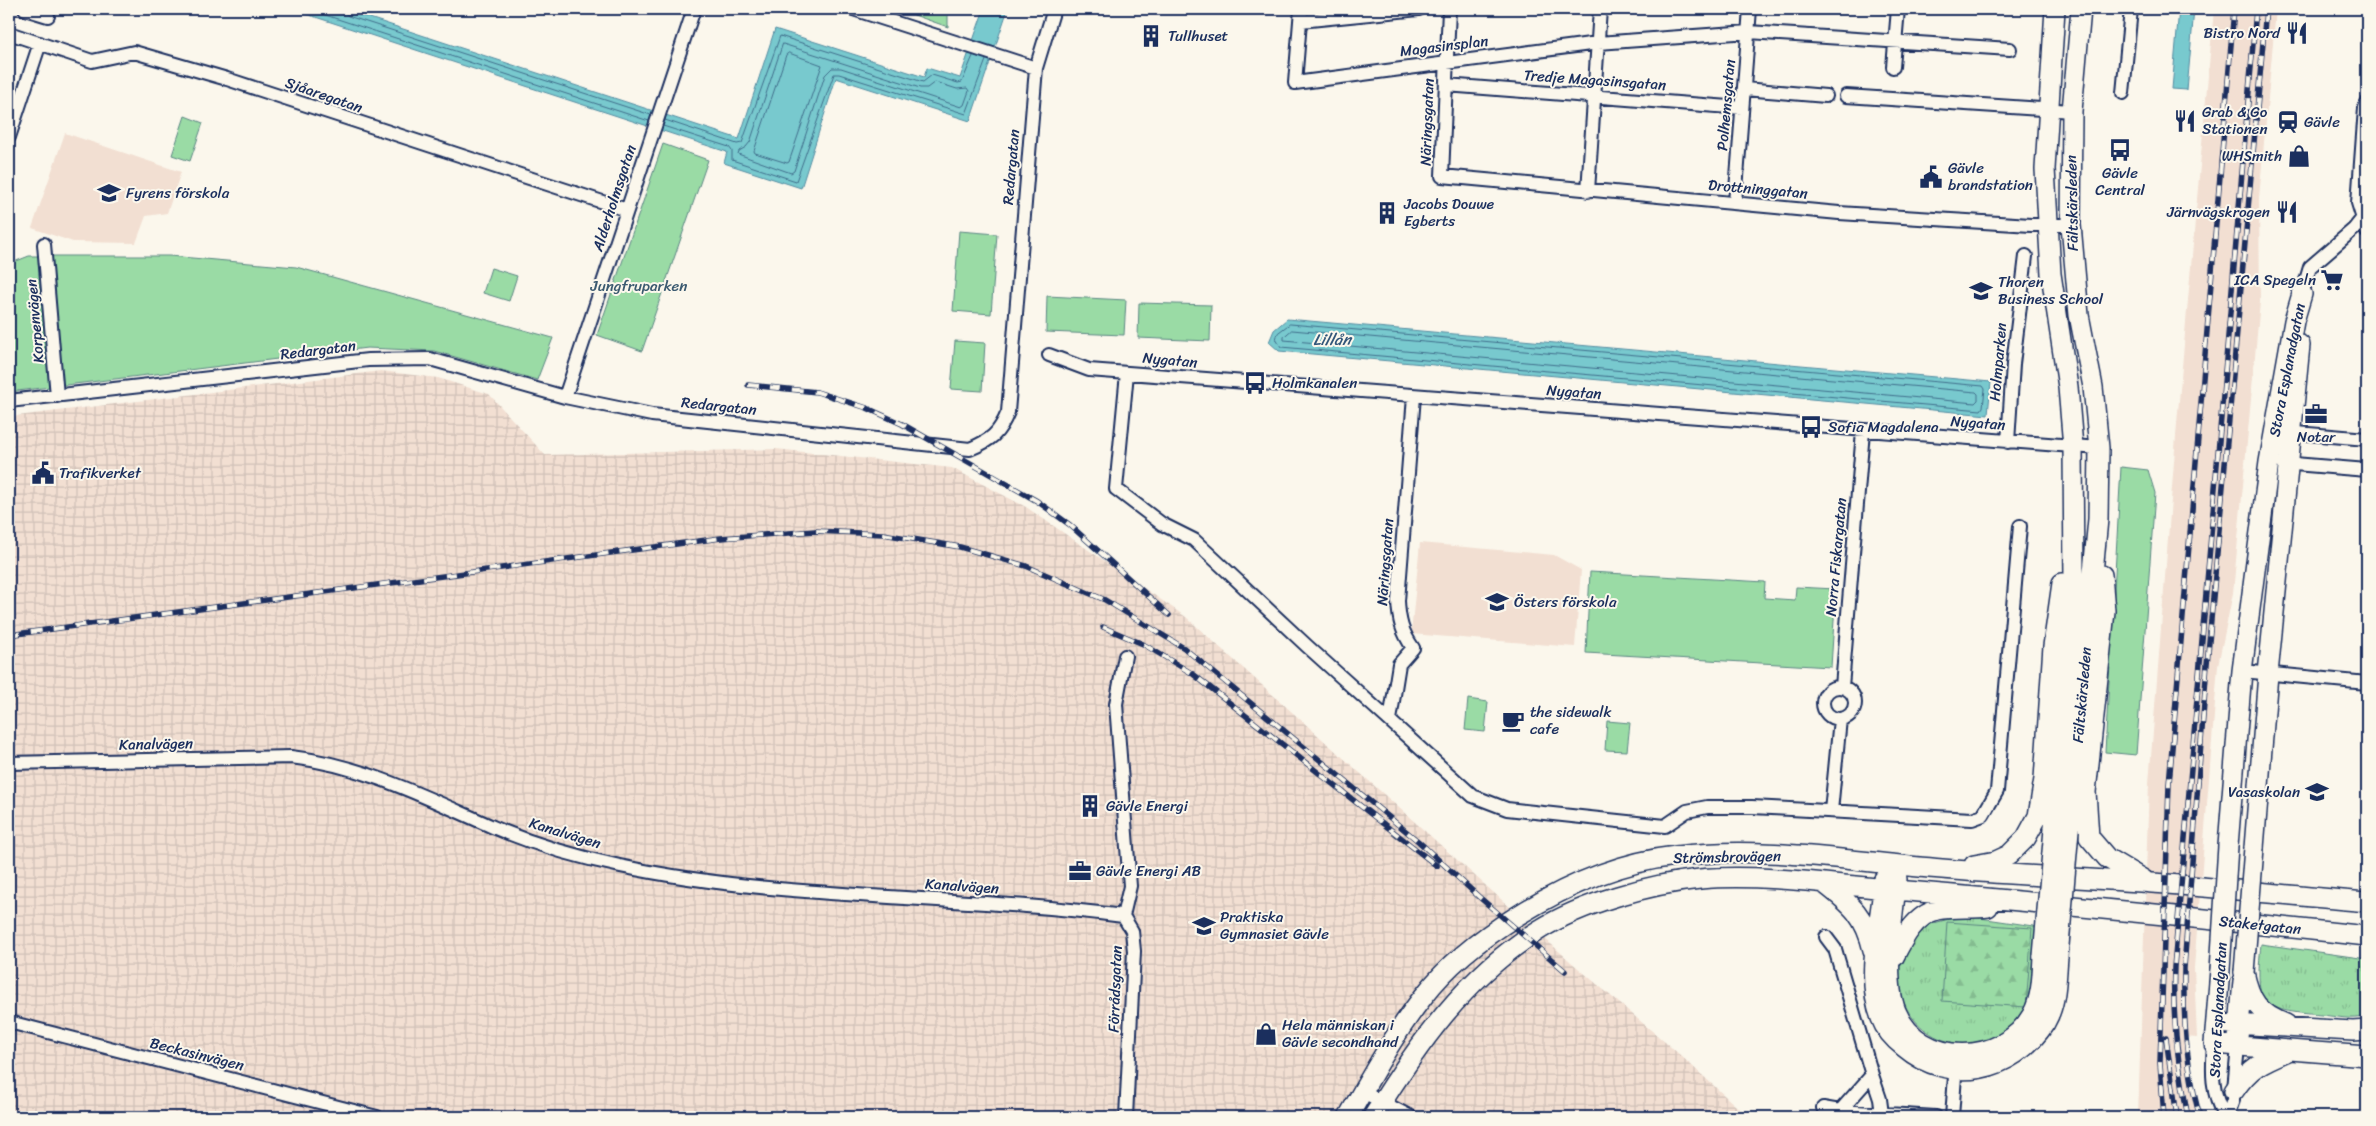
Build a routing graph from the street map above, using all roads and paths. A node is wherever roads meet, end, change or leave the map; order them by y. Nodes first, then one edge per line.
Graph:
1 (26, 9) edge
2 (694, 9) edge
3 (853, 9) edge
4 (1054, 9) edge
5 (1419, 9) edge
6 (1449, 9) edge
7 (1600, 9) edge
8 (1750, 9) edge
9 (1898, 9) edge
10 (2055, 9) edge
11 (2081, 9) edge
12 (2131, 9) edge
13 (1300, 15) edge
14 (48, 16) dead end
15 (1749, 32) junction
16 (9, 33) edge
17 (40, 42) junction
18 (1895, 42) junction
19 (1598, 43) junction
20 (2010, 48) dead end
21 (1446, 62) junction
22 (1893, 67) dead end
23 (1036, 68) junction
24 (1446, 85) junction
25 (1744, 89) junction
26 (2123, 93) dead end
27 (1596, 96) junction
28 (1826, 96) dead end
29 (1846, 96) dead end
30 (2367, 103) edge
31 (1742, 108) junction
32 (2048, 110) junction
33 (2072, 111) junction
34 (9, 137) edge
35 (1442, 176) joint
36 (1588, 191) junction
37 (1735, 203) junction
38 (627, 210) junction
39 (2365, 215) edge
40 (2071, 225) junction
41 (2047, 226) junction
42 (2367, 232) edge
43 (44, 244) dead end
44 (2026, 256) dead end
45 (2302, 294) joint
46 (1049, 355) dead end
47 (1127, 373) junction
48 (57, 396) junction
49 (1414, 396) junction
50 (565, 397) junction
51 (9, 401) edge
52 (1863, 431) junction
53 (2283, 432) junction
54 (2367, 439) edge
55 (2008, 442) junction
56 (2073, 447) junction
57 (2099, 448) junction
58 (2269, 462) junction
59 (2289, 463) junction
60 (2367, 470) edge
61 (2072, 508) junction
62 (2098, 519) junction
63 (2020, 526) dead end
64 (1125, 656) dead end
65 (2242, 671) junction
66 (2268, 674) junction
67 (2367, 683) edge
68 (1842, 687) junction
69 (1840, 719) junction
70 (1390, 720) junction
71 (9, 763) edge
72 (1830, 810) junction
73 (2062, 830) junction
74 (1892, 864) junction
75 (1941, 869) junction
76 (2155, 883) junction
77 (1826, 884) junction
78 (1889, 890) junction
79 (2028, 902) junction
80 (2367, 902) edge
81 (2153, 913) joint
82 (1123, 916) junction
83 (2302, 929) junction
84 (2367, 936) edge
85 (1826, 938) dead end
86 (2367, 947) edge
87 (1882, 960) junction
88 (2244, 972) junction
89 (9, 1022) edge
90 (2216, 1023) junction
91 (2239, 1025) junction
92 (2294, 1027) junction
93 (2367, 1030) edge
94 (2214, 1044) junction
95 (2238, 1046) junction
96 (2291, 1050) junction
97 (2367, 1056) edge
98 (1956, 1062) junction
99 (1872, 1075) junction
100 (2234, 1091) junction
101 (1363, 1092) junction
102 (1823, 1108) dead end
103 (1378, 1110) edge
104 (1840, 1111) junction
105 (1882, 1114) junction
106 (376, 1117) edge
107 (1126, 1117) edge
108 (1348, 1117) edge
109 (1411, 1117) edge
110 (1936, 1117) edge
111 (1952, 1117) edge
112 (2226, 1117) edge

1 - 14 street
2 - 38 street, Alderholmsgatan
3 - 23 street
4 - 23 street, Redargatan
5 - 13 street
6 - 21 street, Näringsgatan
7 - 19 street
8 - 15 street, Polhemsgatan
9 - 18 street
10 - 32 main road, Fältskärsleden
11 - 33 main road, Fältskärsleden
12 - 26 street
13 - 21 street, Magasinsplan
15 - 18 street, Magasinsplan
15 - 19 street, Magasinsplan
15 - 25 street, Polhemsgatan
16 - 17 street, Sjåaregatan
17 - 34 street
17 - 38 street, Sjåaregatan
18 - 20 street, Magasinsplan
18 - 22 street
19 - 21 street, Magasinsplan
19 - 27 street
21 - 24 street, Näringsgatan
23 - 50 street, Redargatan
24 - 27 street, Tredje Magasinsgatan
24 - 35 street, Näringsgatan
25 - 28 street
25 - 31 street, Polhemsgatan
27 - 31 street, Tredje Magasinsgatan
27 - 36 street
29 - 32 street
30 - 39 street
31 - 37 street, Polhemsgatan
32 - 33 street
32 - 41 main road, Fältskärsleden
33 - 40 main road, Fältskärsleden
35 - 36 street, Drottninggatan
36 - 37 street, Drottninggatan
37 - 41 street, Drottninggatan
38 - 50 street, Alderholmsgatan
39 - 42 street
39 - 45 street
40 - 41 street, Drottninggatan
40 - 57 main road, Fältskärsleden
41 - 56 main road, Fältskärsleden
43 - 48 street, Korpenvägen
44 - 55 street, Holmparken
45 - 53 main road, Stora Esplanadgatan
46 - 47 street, Nygatan
47 - 49 street, Nygatan
47 - 70 street
48 - 50 street, Redargatan
48 - 51 street, Redargatan
49 - 52 street, Nygatan
49 - 70 street, Näringsgatan
52 - 55 street, Nygatan
52 - 68 street, Norra Fiskargatan
53 - 54 street
53 - 58 main road, Stora Esplanadgatan
53 - 59 main road, Stora Esplanadgatan
55 - 56 street, Nygatan
56 - 57 street, Nygatan
56 - 61 main road, Fältskärsleden
57 - 62 main road, Fältskärsleden
58 - 59 street
58 - 65 main road, Stora Esplanadgatan
59 - 60 street
59 - 66 main road, Stora Esplanadgatan
61 - 73 main road, Fältskärsleden
61 - 75 main road
62 - 73 main road, Fältskärsleden
62 - 76 main road
63 - 72 street
64 - 82 street
65 - 66 street
65 - 90 main road, Stora Esplanadgatan, bridge
66 - 67 street
66 - 88 main road, Stora Esplanadgatan, bridge
68 - 69 street
68 - 69 street
69 - 72 street
70 - 72 street
71 - 82 street, Kanalvägen
73 - 98 main road, Fältskärsleden, bridge
74 - 75 main road, Strömsbrovägen
74 - 78 main road, Fältskärsleden
74 - 101 main road, Strömsbrovägen
75 - 76 main road, Strömsbrovägen
76 - 80 main road
77 - 78 main road, Strömsbrovägen
77 - 87 main road
77 - 103 main road, Strömsbrovägen
78 - 79 main road, Strömsbrovägen
78 - 87 main road, Fältskärsleden
79 - 81 main road, Strömsbrovägen
79 - 87 main road
81 - 83 main road, Staketgatan
82 - 107 street, Förrådsgatan
83 - 84 main road, Staketgatan
83 - 86 main road
85 - 99 street
87 - 98 main road, Fältskärsleden
88 - 91 main road, Stora Esplanadgatan
88 - 92 main road
89 - 106 street, Beckasinvägen
90 - 91 main road
90 - 94 main road, Stora Esplanadgatan
91 - 92 main road
91 - 95 main road, Stora Esplanadgatan
92 - 93 main road
94 - 95 main road
94 - 112 street, Stora Esplanadgatan
95 - 96 main road
95 - 100 street, Stora Esplanadgatan
96 - 97 main road
96 - 100 main road
98 - 111 street
99 - 104 street
99 - 105 street
100 - 112 street, Stora Esplanadgatan
101 - 103 street
101 - 108 main road, Strömsbrovägen
102 - 104 street
103 - 109 street
104 - 105 street
105 - 110 street

